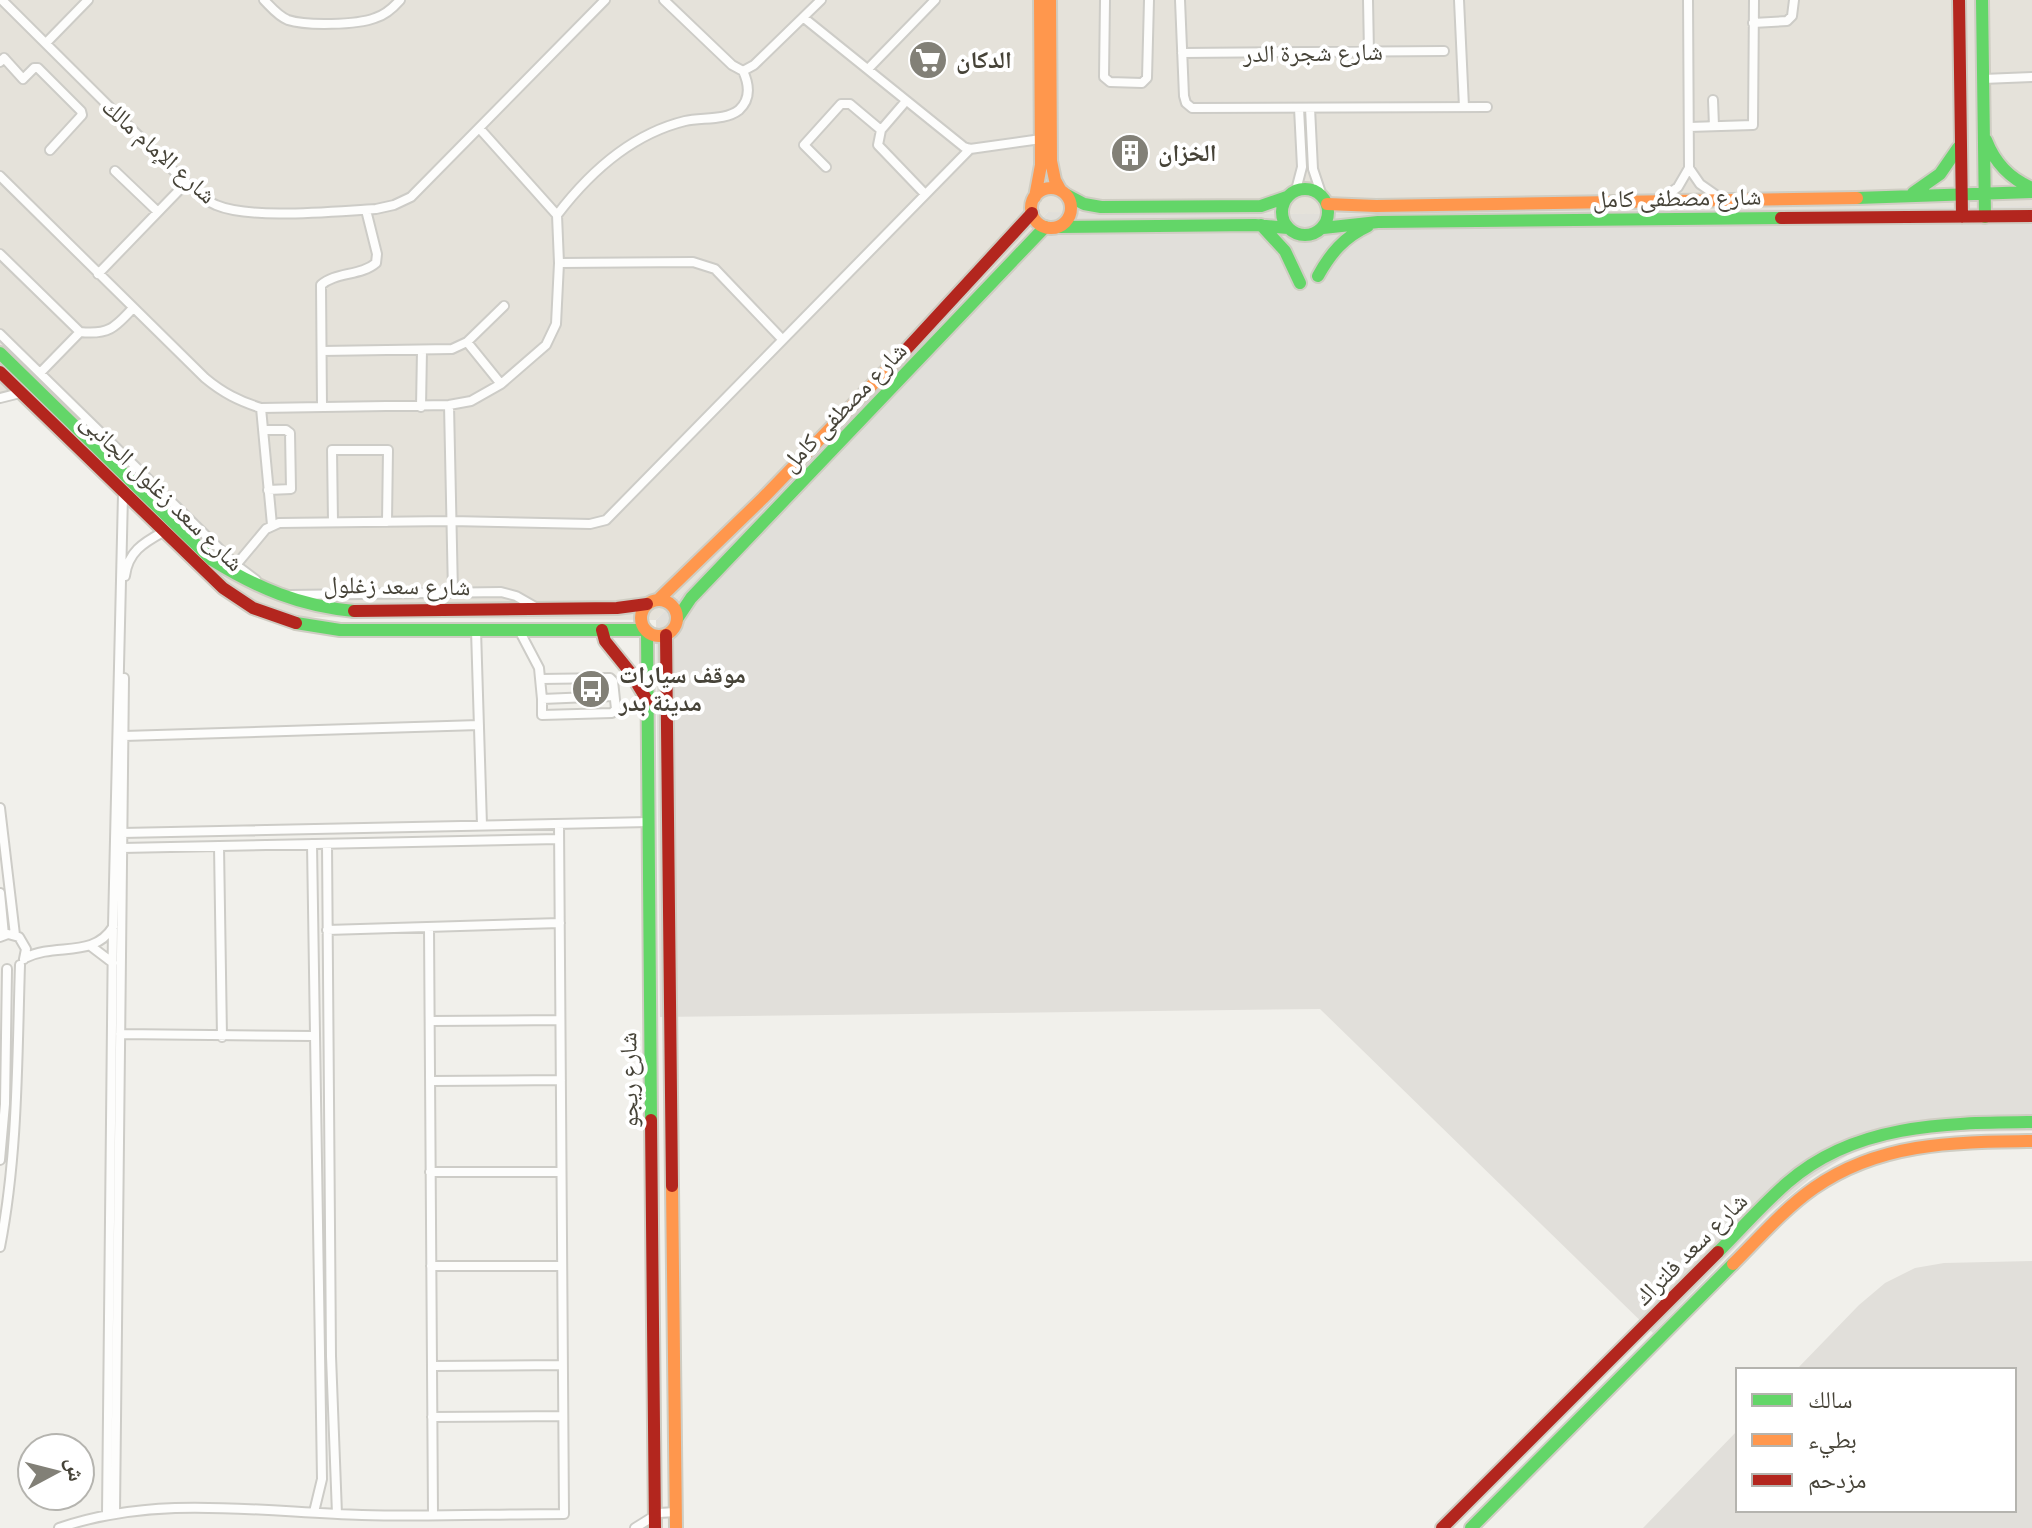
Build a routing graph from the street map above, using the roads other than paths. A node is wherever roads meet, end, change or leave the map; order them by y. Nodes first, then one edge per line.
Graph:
1 (2, 0) edge
2 (88, 0) edge
3 (264, 0) edge
4 (400, 0) edge
5 (605, 0) edge
6 (664, 0) edge
7 (821, 0) edge
8 (935, 0) edge
9 (1040, 0) edge
10 (1050, 0) edge
11 (1105, 0) edge
12 (1149, 0) edge
13 (1180, 0) edge
14 (1368, 0) edge
15 (1459, 0) edge
16 (1688, 0) edge
17 (1754, 0) edge
18 (1794, 0) edge
19 (1959, 0) edge
20 (1982, 0) edge
21 (804, 18) junction
22 (1753, 23) junction
23 (46, 43) junction
24 (1444, 51) dead end
25 (1369, 52) junction
26 (1182, 53) junction
27 (0, 62) edge
28 (868, 69) junction
29 (743, 71) junction
30 (2032, 77) edge
31 (1983, 79) junction
32 (1713, 100) dead end
33 (906, 101) junction
34 (1464, 107) junction
35 (1487, 107) dead end
36 (1299, 108) junction
37 (1310, 108) junction
38 (1714, 126) junction
39 (1689, 127) junction
40 (480, 129) junction
41 (881, 130) junction
42 (1983, 133) junction
43 (1041, 139) junction
44 (1960, 145) junction
45 (970, 149) junction
46 (50, 150) dead end
47 (826, 167) dead end
48 (1689, 168) junction
49 (1046, 170) junction
50 (115, 171) dead end
51 (0, 176) edge
52 (186, 183) junction
53 (2032, 190) edge
54 (1961, 192) junction
55 (1984, 192) junction
56 (1064, 193) junction
57 (925, 194) junction
58 (1291, 194) junction
59 (1902, 196) junction
60 (1035, 197) junction
61 (1724, 199) junction
62 (1325, 200) junction
63 (1660, 200) junction
64 (1094, 206) junction
65 (1254, 206) junction
66 (1364, 206) junction
67 (366, 210) junction
68 (158, 212) junction
69 (1032, 213) junction
70 (557, 215) junction
71 (2032, 216) edge
72 (1962, 217) junction
73 (1985, 217) junction
74 (1378, 222) junction
75 (1364, 223) junction
76 (1258, 225) junction
77 (1093, 226) junction
78 (1045, 227) junction
79 (1060, 227) junction
80 (1288, 228) junction
81 (1323, 228) junction
82 (0, 254) edge
83 (559, 263) junction
84 (98, 274) junction
85 (1318, 276) dead end
86 (1300, 283) dead end
87 (504, 306) dead end
88 (133, 308) junction
89 (80, 332) junction
90 (0, 334) edge
91 (782, 339) junction
92 (467, 342) junction
93 (422, 350) junction
94 (322, 351) junction
95 (0, 353) edge
96 (0, 372) edge
97 (40, 373) junction
98 (501, 384) junction
99 (20, 393) junction
100 (0, 398) edge
101 (449, 405) junction
102 (322, 407) junction
103 (421, 407) junction
104 (261, 408) junction
105 (263, 430) junction
106 (75, 436) junction
107 (268, 490) junction
108 (123, 493) junction
109 (451, 521) junction
110 (333, 522) junction
111 (387, 522) junction
112 (272, 525) junction
113 (163, 532) junction
114 (236, 565) junction
115 (683, 578) junction
116 (453, 593) junction
117 (696, 593) junction
118 (653, 602) junction
119 (538, 609) junction
120 (677, 619) junction
121 (476, 630) junction
122 (519, 630) junction
123 (602, 630) junction
124 (646, 631) junction
125 (666, 635) junction
126 (647, 669) junction
127 (666, 669) junction
128 (541, 679) junction
129 (614, 696) junction
130 (542, 699) junction
131 (648, 702) junction
132 (479, 725) junction
133 (124, 736) junction
134 (0, 808) edge
135 (649, 822) junction
136 (559, 824) junction
137 (482, 825) junction
138 (423, 827) junction
139 (122, 833) junction
140 (559, 839) junction
141 (423, 842) junction
142 (312, 844) junction
143 (327, 844) junction
144 (219, 846) junction
145 (122, 848) junction
146 (0, 893) edge
147 (312, 912) junction
148 (327, 912) junction
149 (560, 923) junction
150 (113, 926) junction
151 (429, 927) junction
152 (327, 930) junction
153 (2, 936) edge
154 (19, 938) junction
155 (92, 947) junction
156 (47, 949) junction
157 (22, 961) junction
158 (113, 963) junction
159 (4, 968) edge
160 (560, 1020) junction
161 (430, 1021) junction
162 (120, 1034) junction
163 (314, 1036) junction
164 (222, 1037) junction
165 (651, 1047) junction
166 (671, 1047) junction
167 (561, 1080) junction
168 (430, 1081) junction
169 (2030, 1122) edge
170 (2030, 1141) edge
171 (0, 1160) edge
172 (430, 1172) junction
173 (561, 1172) junction
174 (1784, 1186) junction
175 (1798, 1201) junction
176 (0, 1247) edge
177 (431, 1266) junction
178 (562, 1266) junction
179 (330, 1280) junction
180 (318, 1281) junction
181 (1654, 1318) junction
182 (1668, 1332) junction
183 (1639, 1333) junction
184 (1653, 1347) junction
185 (563, 1365) junction
186 (432, 1366) junction
187 (113, 1368) junction
188 (563, 1416) junction
189 (432, 1417) junction
190 (314, 1512) junction
191 (676, 1512) junction
192 (111, 1514) junction
193 (337, 1514) junction
194 (433, 1514) junction
195 (655, 1521) edge
196 (59, 1528) edge
197 (635, 1528) edge
198 (676, 1528) edge
199 (1442, 1528) edge
200 (1471, 1528) edge

1 - 23 street, شارع الإمام مالك
2 - 23 street
3 - 4 street
5 - 40 street, شارع الإمام مالك
6 - 29 street
7 - 21 street
8 - 28 street
9 - 43 street
10 - 49 street
11 - 12 street
13 - 26 street
14 - 25 street
15 - 34 street
16 - 39 street
17 - 22 street
18 - 22 street
19 - 44 street
20 - 31 street
21 - 28 street
21 - 29 street
22 - 38 street
23 - 52 street, شارع الإمام مالك
24 - 25 street, شارع شجرة الدر
25 - 26 street, شارع شجرة الدر
26 - 36 street
27 - 46 street
28 - 33 street
29 - 70 street
30 - 31 street
31 - 42 street
32 - 38 street
33 - 41 street
33 - 45 street
34 - 35 street
34 - 37 street
36 - 37 street
36 - 58 street
37 - 62 street
38 - 39 street
39 - 48 street
40 - 67 street, شارع الإمام مالك
40 - 70 street
41 - 47 street
41 - 57 street
42 - 53 street
42 - 55 street
43 - 45 street
43 - 49 street
44 - 54 street
44 - 59 street
45 - 57 street
48 - 61 street
48 - 63 street
49 - 56 street
49 - 60 street
50 - 68 street
51 - 84 street
52 - 67 street, شارع الإمام مالك
52 - 68 street
53 - 55 street, شارع مصطفى كامل
54 - 55 street, شارع مصطفى كامل
54 - 59 street, شارع مصطفى كامل
54 - 72 street
55 - 73 street
56 - 60 street
56 - 64 street
56 - 79 street
57 - 91 street
58 - 62 street
58 - 65 street
58 - 80 street
59 - 61 street, شارع مصطفى كامل
60 - 69 street
61 - 63 street, شارع مصطفى كامل
62 - 66 street, شارع مصطفى كامل
62 - 81 street
63 - 66 street, شارع مصطفى كامل
64 - 65 street
64 - 77 street
65 - 76 street
66 - 75 street
67 - 94 street
68 - 84 street
69 - 78 street
69 - 115 street, شارع مصطفى كامل
70 - 83 street
71 - 73 street, شارع مصطفى كامل
72 - 73 street, شارع مصطفى كامل
72 - 74 street, شارع مصطفى كامل
74 - 75 street, شارع مصطفى كامل
74 - 85 street
75 - 81 street, شارع مصطفى كامل
76 - 77 street
76 - 80 street
76 - 86 street
77 - 79 street
78 - 79 street
78 - 117 street, شارع مصطفى كامل
80 - 81 street
82 - 89 street
83 - 91 street
83 - 98 street
84 - 88 street
87 - 92 street
88 - 89 street
88 - 104 street
89 - 97 street
90 - 97 street, شارع سعد زغلول الجانبى
91 - 109 street
92 - 93 street
92 - 98 street
93 - 94 street
93 - 103 street
94 - 102 street
95 - 106 street, شارع سعد زغلول
96 - 99 street, شارع سعد زغلول
97 - 114 street, شارع سعد زغلول الجانبى
98 - 101 street
99 - 100 street
99 - 106 street, شارع سعد زغلول
101 - 103 street
101 - 109 street
102 - 103 street
102 - 104 street
104 - 105 street
105 - 107 street
105 - 107 street
106 - 108 street, شارع سعد زغلول
106 - 119 street, شارع سعد زغلول
107 - 112 street
108 - 113 street, شارع سعد زغلول
108 - 150 street
109 - 111 street
109 - 116 street
110 - 111 street
110 - 111 street
110 - 112 street
112 - 114 street
113 - 121 street, شارع سعد زغلول
113 - 133 street
114 - 116 street, شارع سعد زغلول الجانبى
115 - 117 street
115 - 118 street, شارع مصطفى كامل
116 - 119 street, شارع سعد زغلول الجانبى
117 - 120 street, شارع مصطفى كامل
118 - 119 street, شارع سعد زغلول
118 - 120 street
118 - 124 street
120 - 125 street
121 - 122 street, شارع سعد زغلول
121 - 132 street
122 - 123 street, شارع سعد زغلول
122 - 128 street
123 - 124 street, شارع سعد زغلول
123 - 131 street
124 - 125 street
124 - 126 street, شارع ريجو
125 - 127 street, شارع ريجو
126 - 127 street
126 - 131 street, شارع ريجو
127 - 166 street, شارع ريجو
128 - 129 street
128 - 130 street
129 - 130 street
129 - 130 street
131 - 135 street, شارع ريجو
132 - 133 street
132 - 137 street
133 - 139 street
134 - 154 street
135 - 136 street
135 - 165 street, شارع ريجو
136 - 137 street
136 - 140 street
137 - 138 street
138 - 139 street
138 - 141 street
139 - 145 street
140 - 141 street
140 - 149 street
141 - 143 street
142 - 143 street
142 - 144 street
142 - 147 street
143 - 148 street
144 - 145 street
144 - 164 street
145 - 162 street
146 - 153 street
147 - 148 street
147 - 163 street
148 - 152 street
149 - 151 street
149 - 160 street
150 - 155 street
150 - 158 street
151 - 152 street
151 - 161 street
152 - 179 street
153 - 154 street
154 - 156 street
154 - 157 street
155 - 156 street
155 - 158 street
156 - 157 street
157 - 159 street
157 - 176 street
158 - 187 street
159 - 171 street
160 - 161 street
160 - 167 street
161 - 168 street
162 - 164 street
162 - 187 street
163 - 164 street
163 - 180 street
165 - 166 street
165 - 195 street, شارع ريجو
166 - 191 street, شارع ريجو
167 - 168 street
167 - 173 street
168 - 172 street
169 - 170 street
169 - 174 street, شارع سعد فلتراك
170 - 175 street, شارع سعد فلتراك
172 - 173 street
172 - 177 street
173 - 178 street
174 - 175 street
174 - 181 street, شارع سعد فلتراك
175 - 182 street, شارع سعد فلتراك
177 - 178 street
177 - 186 street
178 - 185 street
179 - 180 street
179 - 193 street
180 - 190 street
181 - 182 street
181 - 183 street, شارع سعد فلتراك
182 - 184 street, شارع سعد فلتراك
183 - 184 street
183 - 199 street, شارع سعد فلتراك
184 - 200 street, شارع سعد فلتراك
185 - 186 street
185 - 188 street
186 - 189 street
187 - 192 street
188 - 189 street
188 - 194 street
189 - 194 street
190 - 192 street
190 - 193 street
191 - 195 street
191 - 198 street, شارع ريجو
192 - 196 street
193 - 194 street
195 - 197 street

